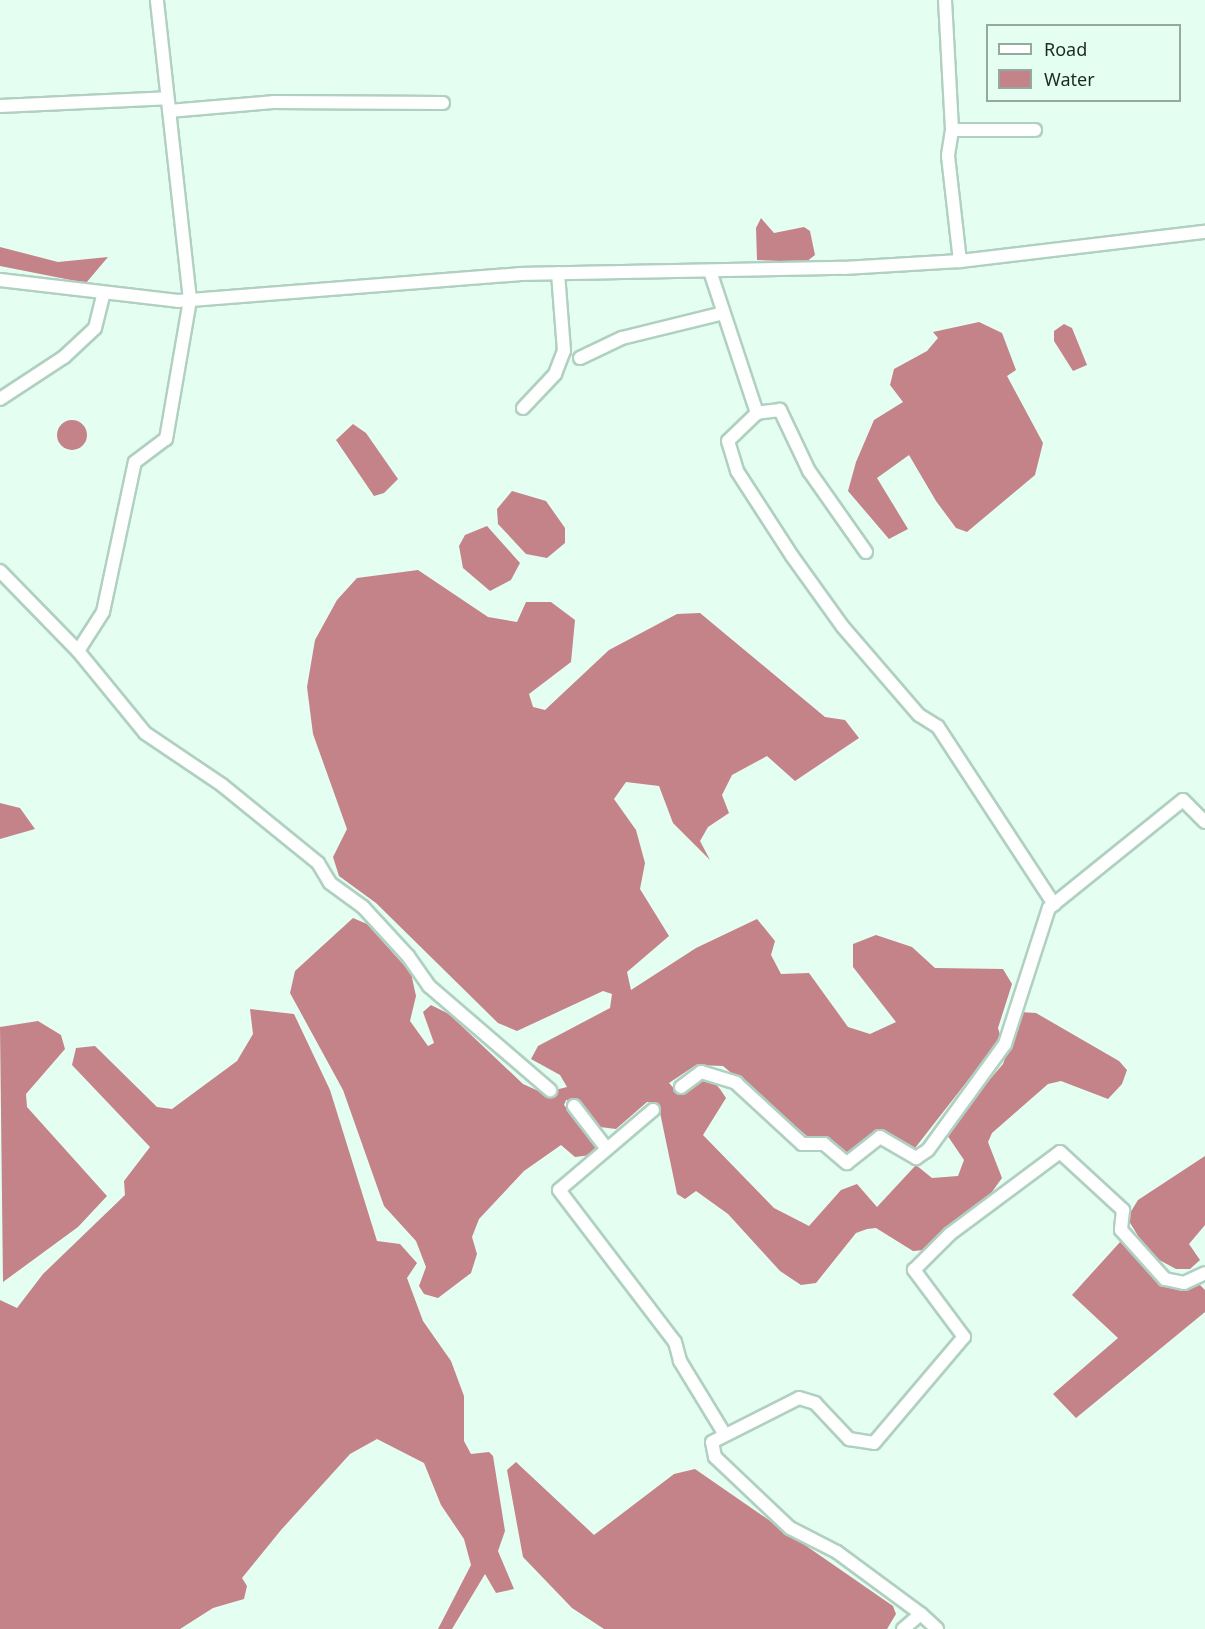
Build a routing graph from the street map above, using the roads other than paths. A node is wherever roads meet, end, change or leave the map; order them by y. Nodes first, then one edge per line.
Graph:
1 (157, 0) edge
2 (945, 0) edge
3 (443, 103) dead end
4 (168, 105) junction
5 (0, 106) edge
6 (952, 130) junction
7 (1035, 130) dead end
8 (1205, 232) edge
9 (960, 261) junction
10 (710, 271) junction
11 (558, 273) junction
12 (0, 280) edge
13 (104, 293) junction
14 (190, 300) junction
15 (720, 315) junction
16 (580, 358) dead end
17 (0, 399) edge
18 (523, 408) dead end
19 (757, 413) junction
20 (866, 552) dead end
21 (0, 571) edge
22 (78, 651) junction
23 (1205, 822) edge
24 (1054, 904) junction
25 (681, 1087) dead end
26 (549, 1090) dead end
27 (574, 1106) dead end
28 (653, 1110) dead end
29 (607, 1149) junction
30 (1205, 1273) edge
31 (724, 1433) junction
32 (921, 1614) junction
33 (903, 1629) edge
34 (937, 1629) edge

1 - 4 street
2 - 6 street
3 - 4 street
4 - 5 street
4 - 14 street
6 - 7 street
6 - 9 street
8 - 9 street
9 - 10 street
10 - 11 street
10 - 15 street
11 - 14 street
11 - 18 street
12 - 13 street
13 - 14 street
13 - 17 street
14 - 22 street
15 - 16 street
15 - 19 street
19 - 20 street
19 - 24 street
21 - 22 street
22 - 26 street
23 - 24 street
24 - 25 street
27 - 29 street
28 - 29 street
29 - 31 street
30 - 31 street
31 - 32 street
32 - 33 street
32 - 34 street

